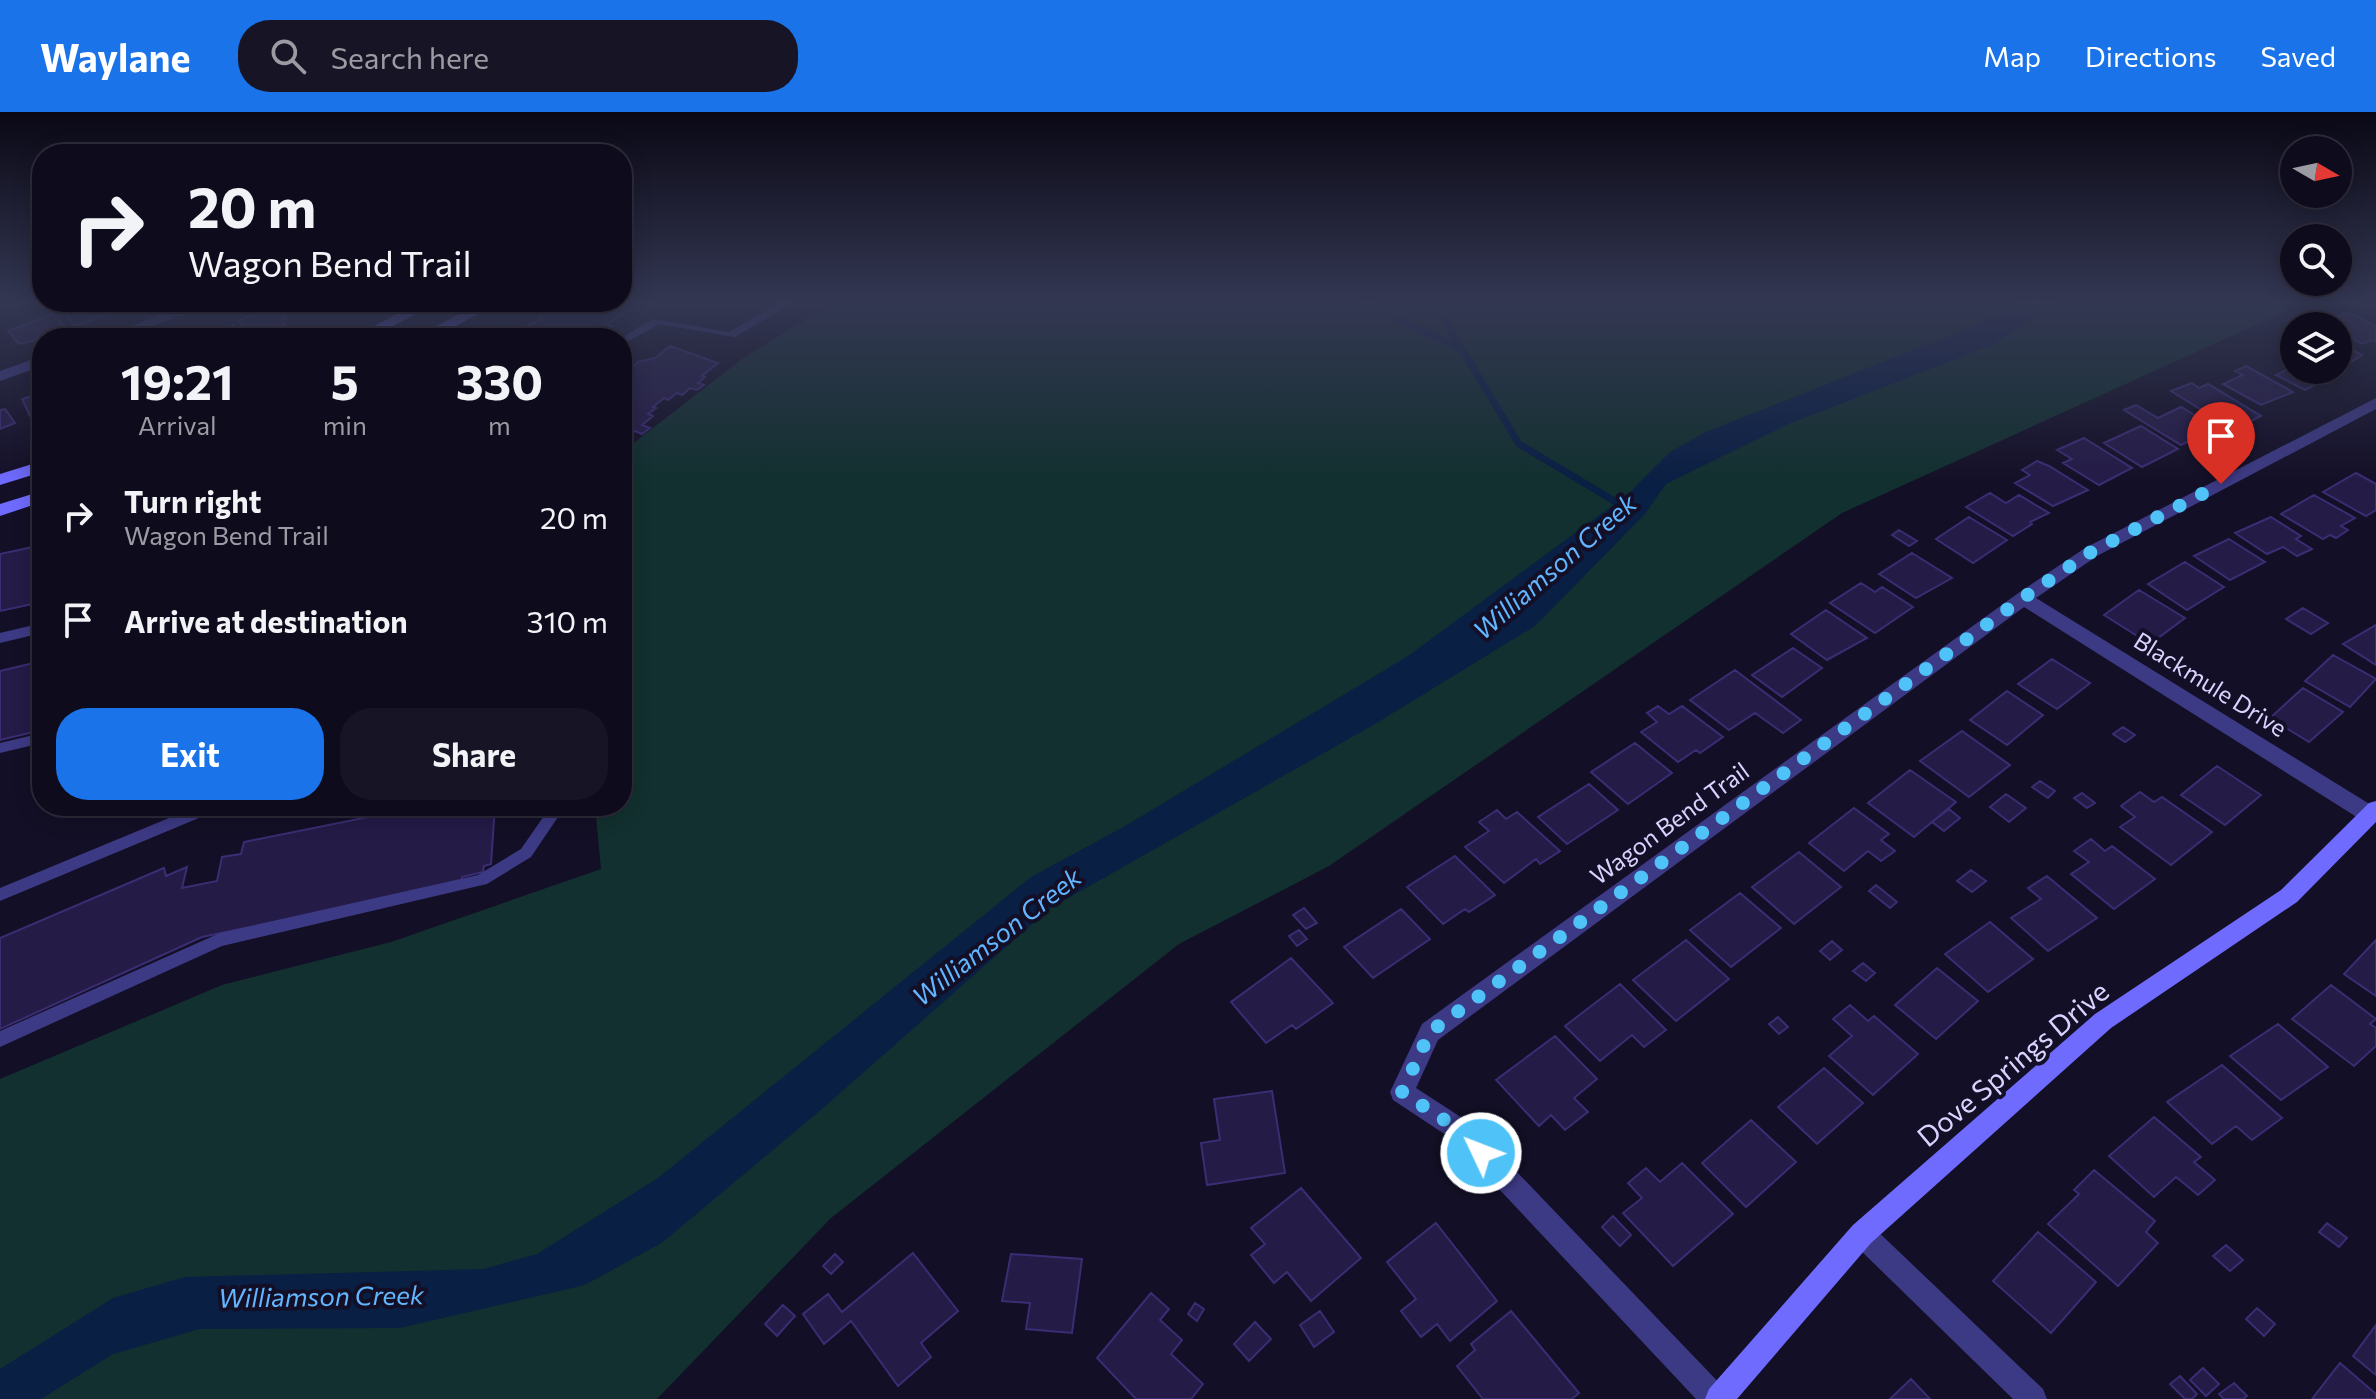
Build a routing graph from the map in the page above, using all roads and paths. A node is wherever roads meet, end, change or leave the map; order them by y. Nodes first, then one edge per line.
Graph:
1 (32, 365) edge
2 (0, 376) edge
3 (2376, 403) edge
4 (32, 469) edge
5 (0, 480) edge
6 (32, 499) edge
7 (0, 510) edge
8 (2023, 598) junction
9 (32, 630) edge
10 (0, 638) edge
11 (32, 740) edge
12 (0, 748) edge
13 (2373, 812) edge
14 (189, 816) edge
15 (552, 816) edge
16 (0, 895) edge
17 (0, 1039) edge
18 (1862, 1234) junction
19 (1717, 1399) edge
20 (2033, 1399) edge

1 - 2 street
3 - 8 street, Wagon Bend Trail
4 - 5 street
6 - 7 street
8 - 13 street, Blackmule Drive
8 - 19 street, Wagon Bend Trail
9 - 10 lane
11 - 12 lane
13 - 18 street, Dove Springs Drive
14 - 16 lane
15 - 17 lane
18 - 19 street, Dove Springs Drive
18 - 20 street

